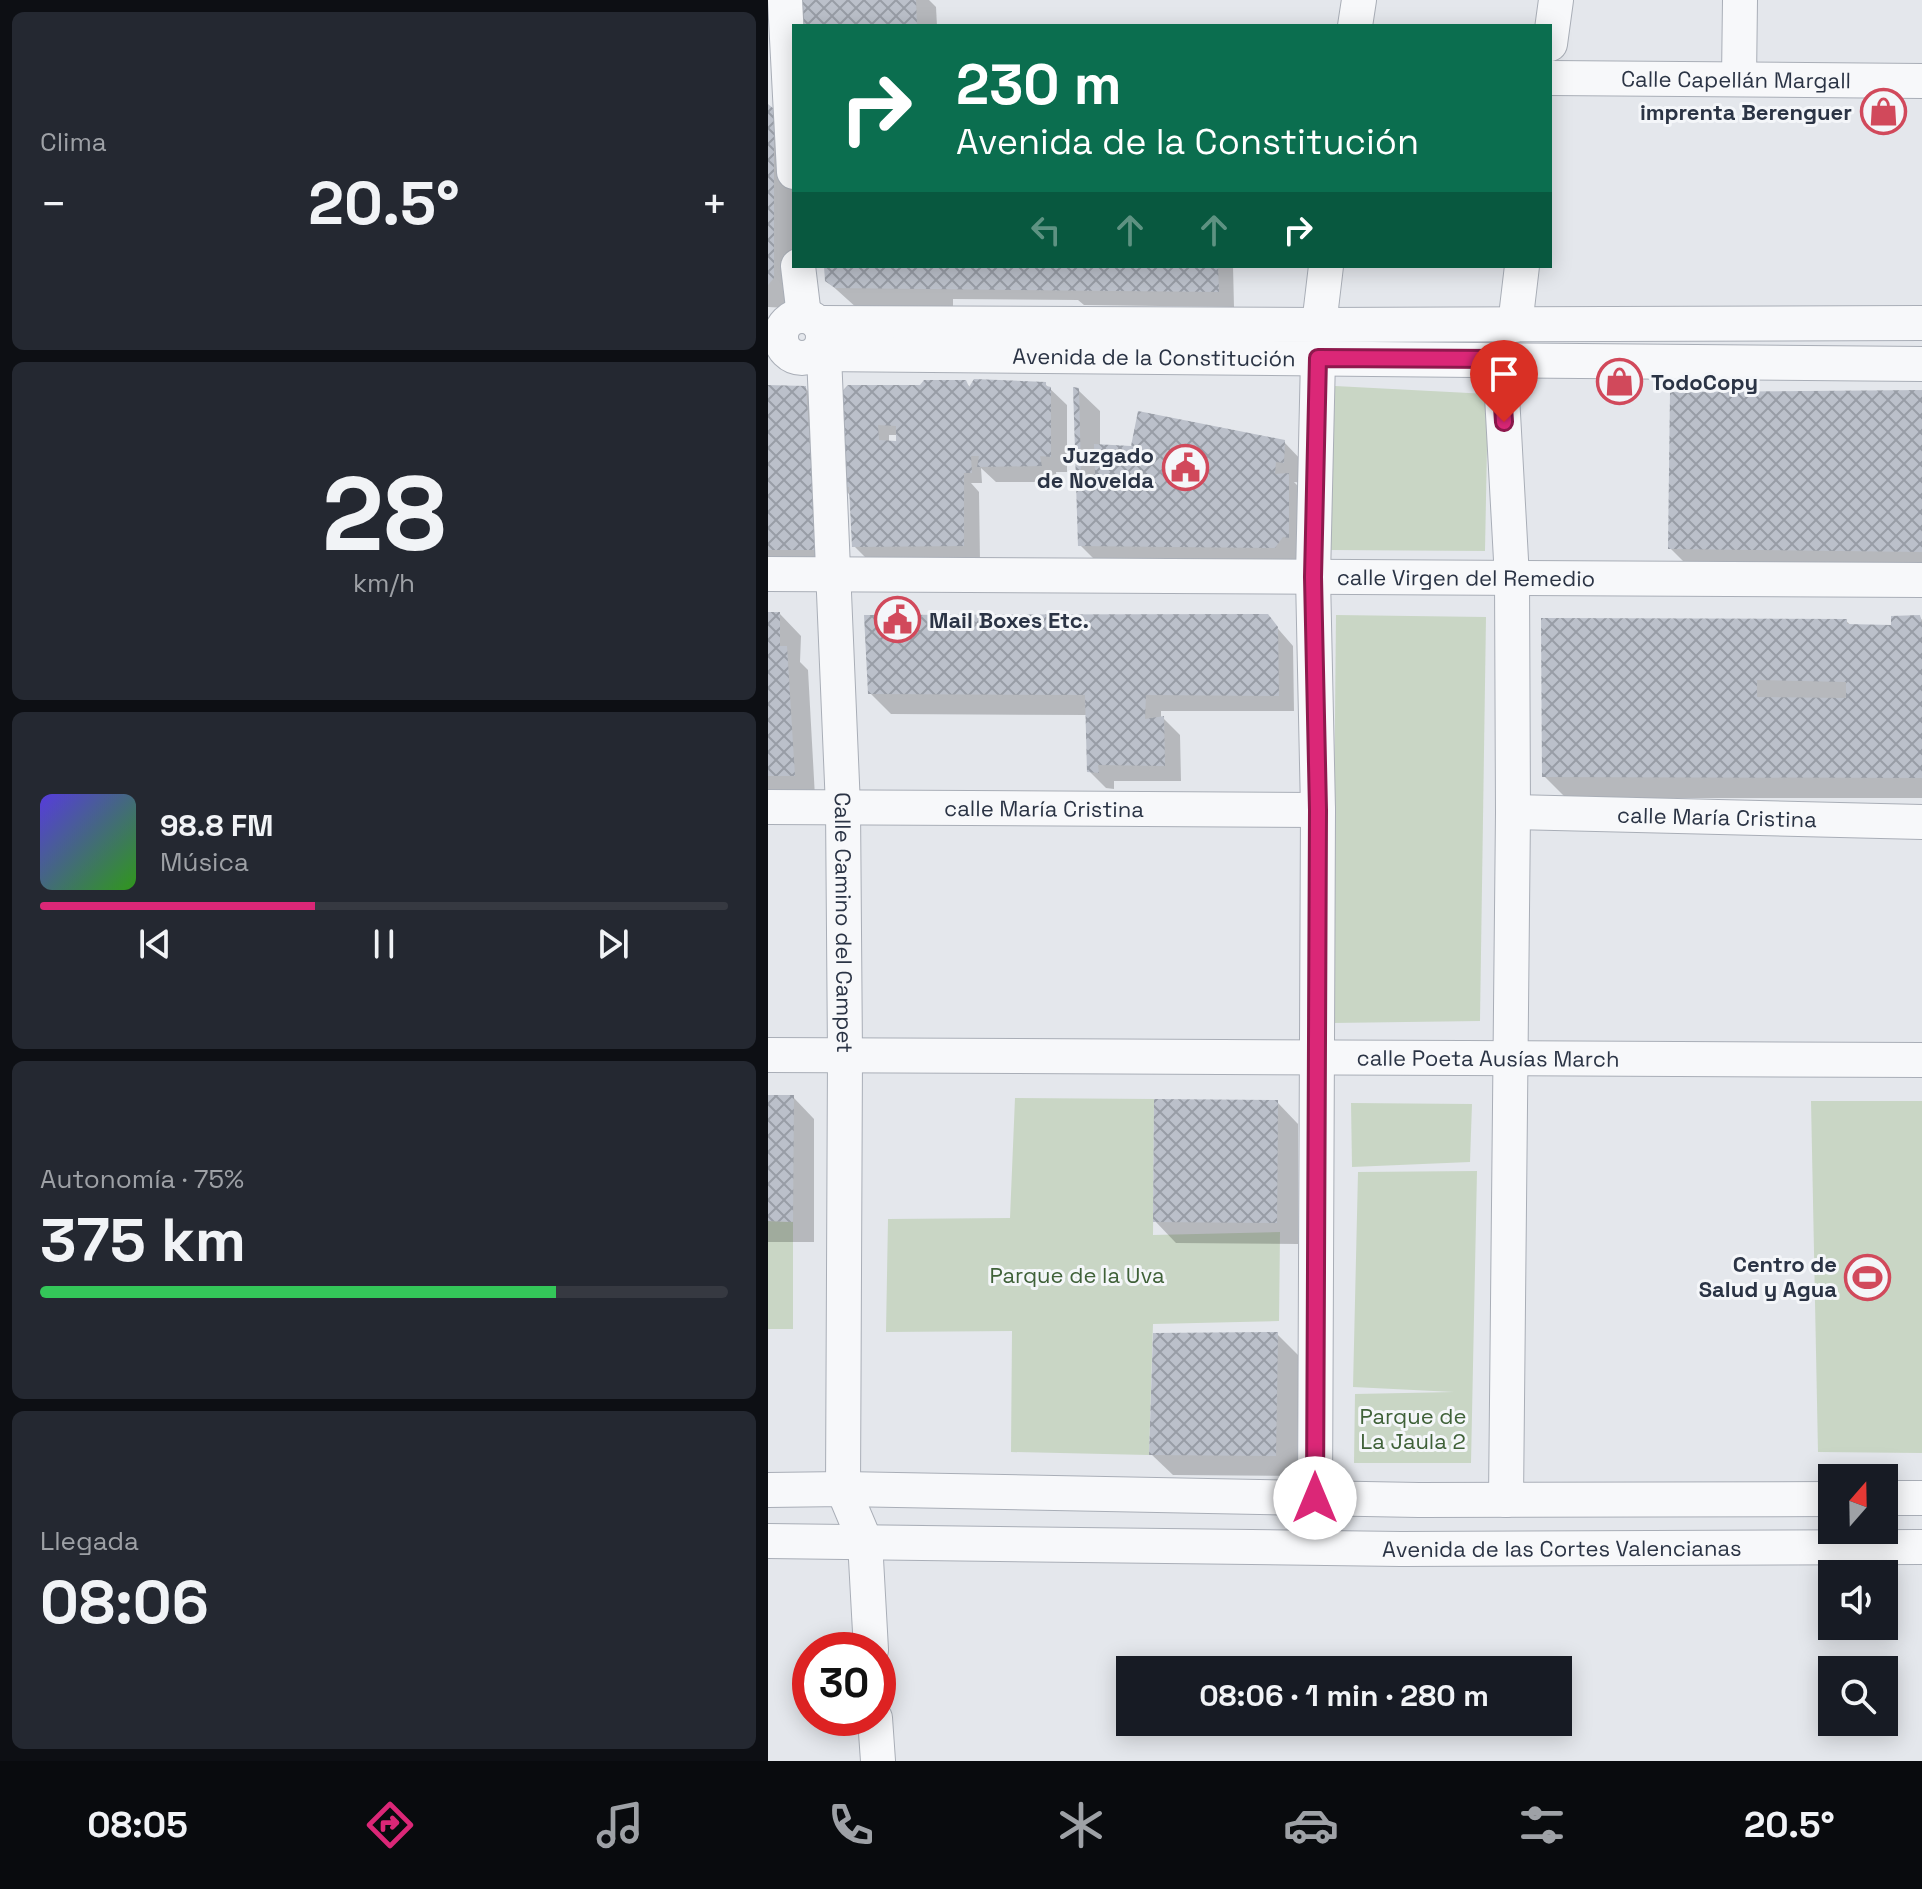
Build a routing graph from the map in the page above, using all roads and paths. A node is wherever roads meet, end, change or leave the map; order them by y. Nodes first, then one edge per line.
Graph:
1 (785, 0) edge
2 (1359, 0) edge
3 (1556, 0) edge
4 (1740, 0) edge
5 (1355, 24) edge
6 (1552, 29) edge
7 (784, 74) edge
8 (1552, 78) edge
9 (1739, 79) junction
10 (1922, 81) edge
11 (792, 152) edge
12 (798, 268) edge
13 (1326, 268) edge
14 (1522, 268) edge
15 (1922, 323) edge
16 (1515, 325) junction
17 (797, 338) edge
18 (1318, 342) junction
19 (1500, 359) junction
20 (1922, 364) edge
21 (768, 574) edge
22 (834, 575) junction
23 (1313, 577) junction
24 (1512, 578) junction
25 (1922, 580) edge
26 (768, 807) edge
27 (843, 807) junction
28 (1318, 810) junction
29 (1513, 812) junction
30 (1922, 822) edge
31 (768, 1055) edge
32 (845, 1056) junction
33 (1316, 1058) junction
34 (1509, 1059) junction
35 (1922, 1060) edge
36 (843, 1489) junction
37 (768, 1490) edge
38 (1315, 1498) junction
39 (1898, 1498) edge
40 (1922, 1498) edge
41 (1818, 1499) edge
42 (1506, 1500) junction
43 (768, 1541) edge
44 (865, 1541) junction
45 (1922, 1547) edge
46 (870, 1632) edge
47 (876, 1736) edge
48 (878, 1761) edge

1 - 7 street
2 - 5 street
3 - 6 street
4 - 9 street
7 - 11 street
8 - 9 street, Calle Capellán Margall
9 - 10 street, Calle Capellán Margall
12 - 17 street, Calle Camino del Campet
13 - 18 street
14 - 16 street
15 - 16 street, Avenida de la Constitución
16 - 18 street, Avenida de la Constitución
17 - 18 street, Avenida de la Constitución
17 - 22 street, Calle Camino del Campet
18 - 19 street, Avenida de la Constitución
18 - 23 street
19 - 20 street, Avenida de la Constitución
19 - 24 street
21 - 22 street, calle Virgen del Remedio
22 - 23 street, calle Virgen del Remedio
22 - 27 street, Calle Camino del Campet
23 - 24 street, calle Virgen del Remedio
23 - 28 street
24 - 25 street, calle Virgen del Remedio
24 - 29 street
26 - 27 street, calle María Cristina
27 - 28 street, calle María Cristina
27 - 32 street, Calle Camino del Campet
28 - 33 street
29 - 30 street, calle María Cristina
29 - 34 street
31 - 32 street, calle Poeta Ausías March
32 - 33 street, calle Poeta Ausías March
32 - 36 street, Calle Camino del Campet
33 - 34 street, calle Poeta Ausías March
33 - 38 street
34 - 35 street, calle Poeta Ausías March
34 - 42 street
36 - 37 street
36 - 38 street
36 - 44 street
38 - 42 street
39 - 40 street
41 - 42 street
43 - 44 street, Avenida de las Cortes Valencianas
44 - 45 street, Avenida de las Cortes Valencianas
44 - 46 street
47 - 48 street

